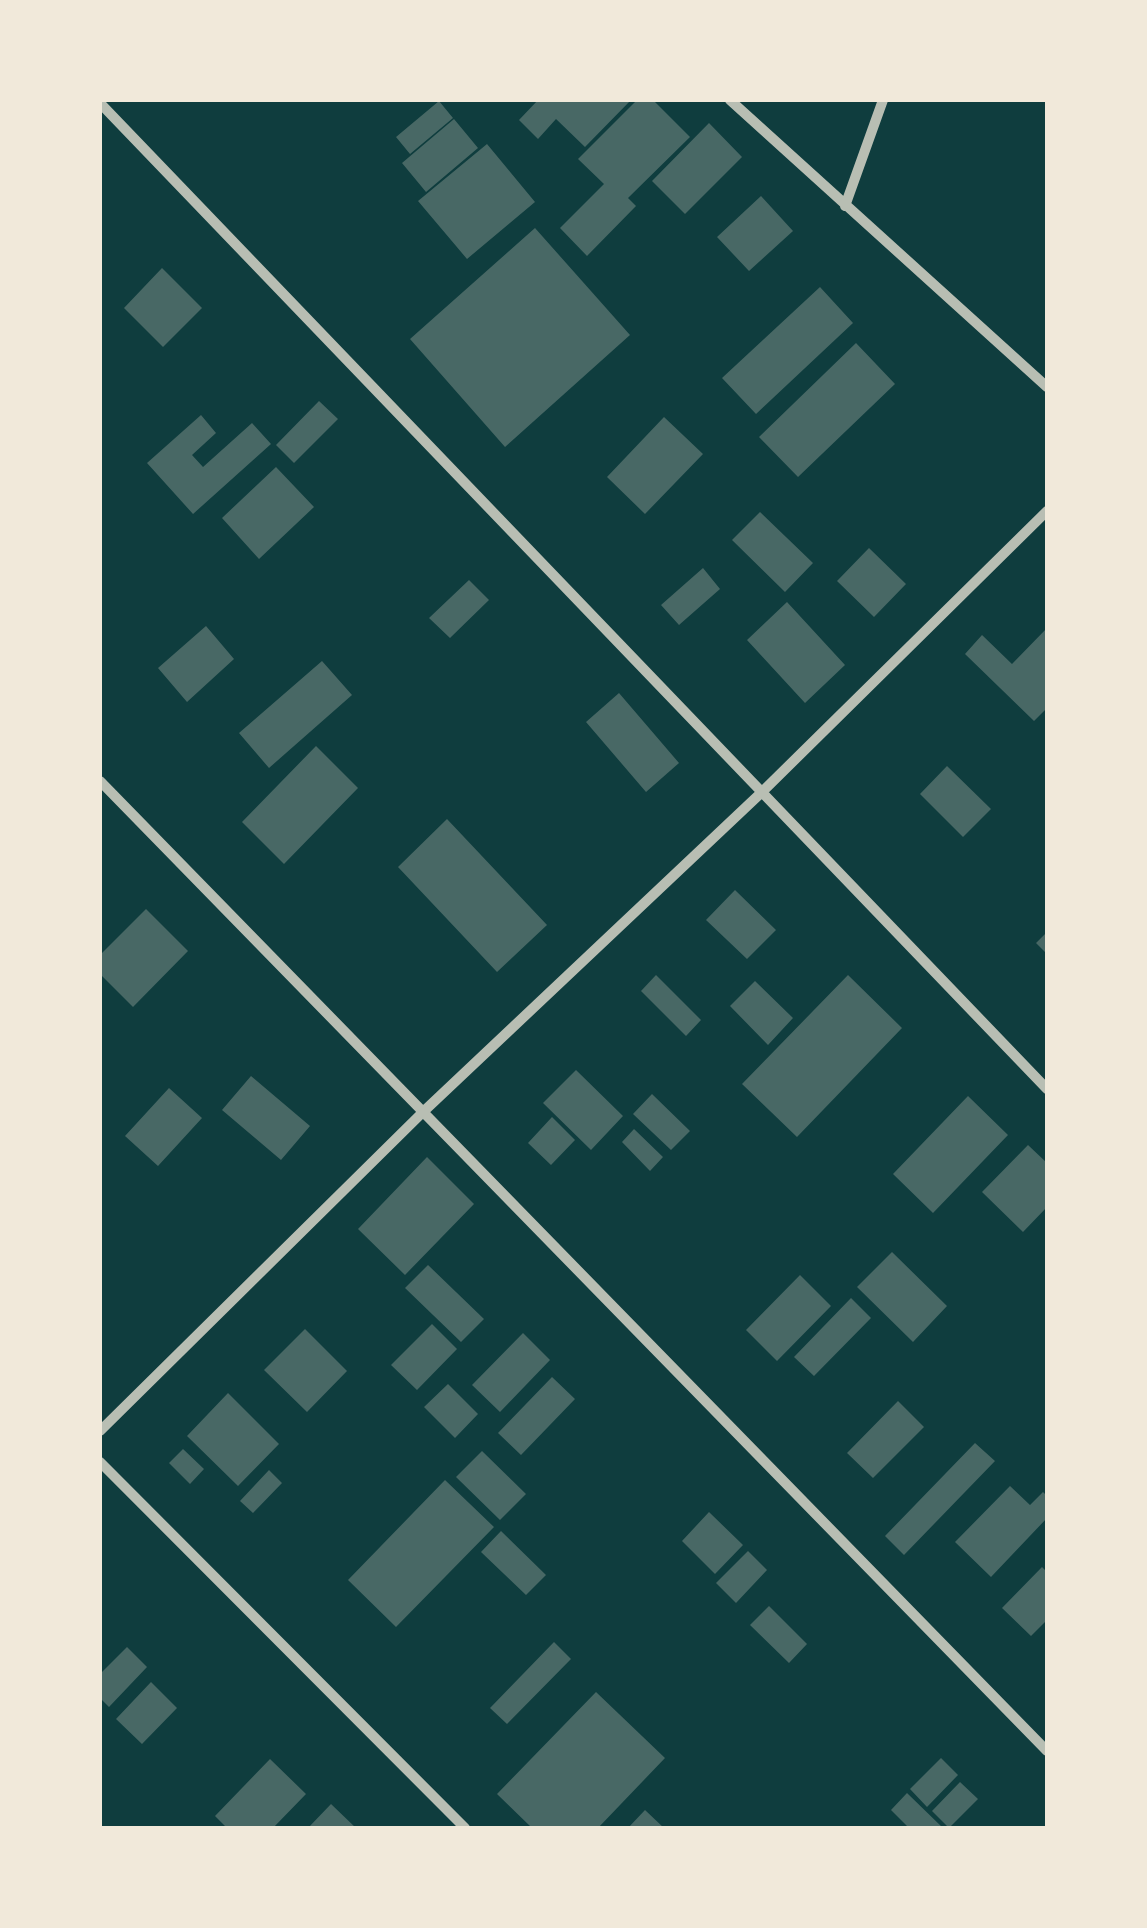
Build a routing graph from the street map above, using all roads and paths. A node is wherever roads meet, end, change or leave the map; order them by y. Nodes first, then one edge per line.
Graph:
1 (730, 100) edge
2 (883, 100) edge
3 (100, 104) edge
4 (845, 206) junction
5 (1047, 387) edge
6 (1047, 512) edge
7 (100, 781) edge
8 (762, 792) junction
9 (1047, 1089) edge
10 (423, 1112) junction
11 (100, 1431) edge
12 (100, 1462) edge
13 (1047, 1751) edge
14 (466, 1828) edge

1 - 4 street
2 - 4 street
3 - 8 street
4 - 5 street
6 - 8 street
7 - 10 street
8 - 9 street
8 - 10 street
10 - 11 street
10 - 13 street
12 - 14 street

